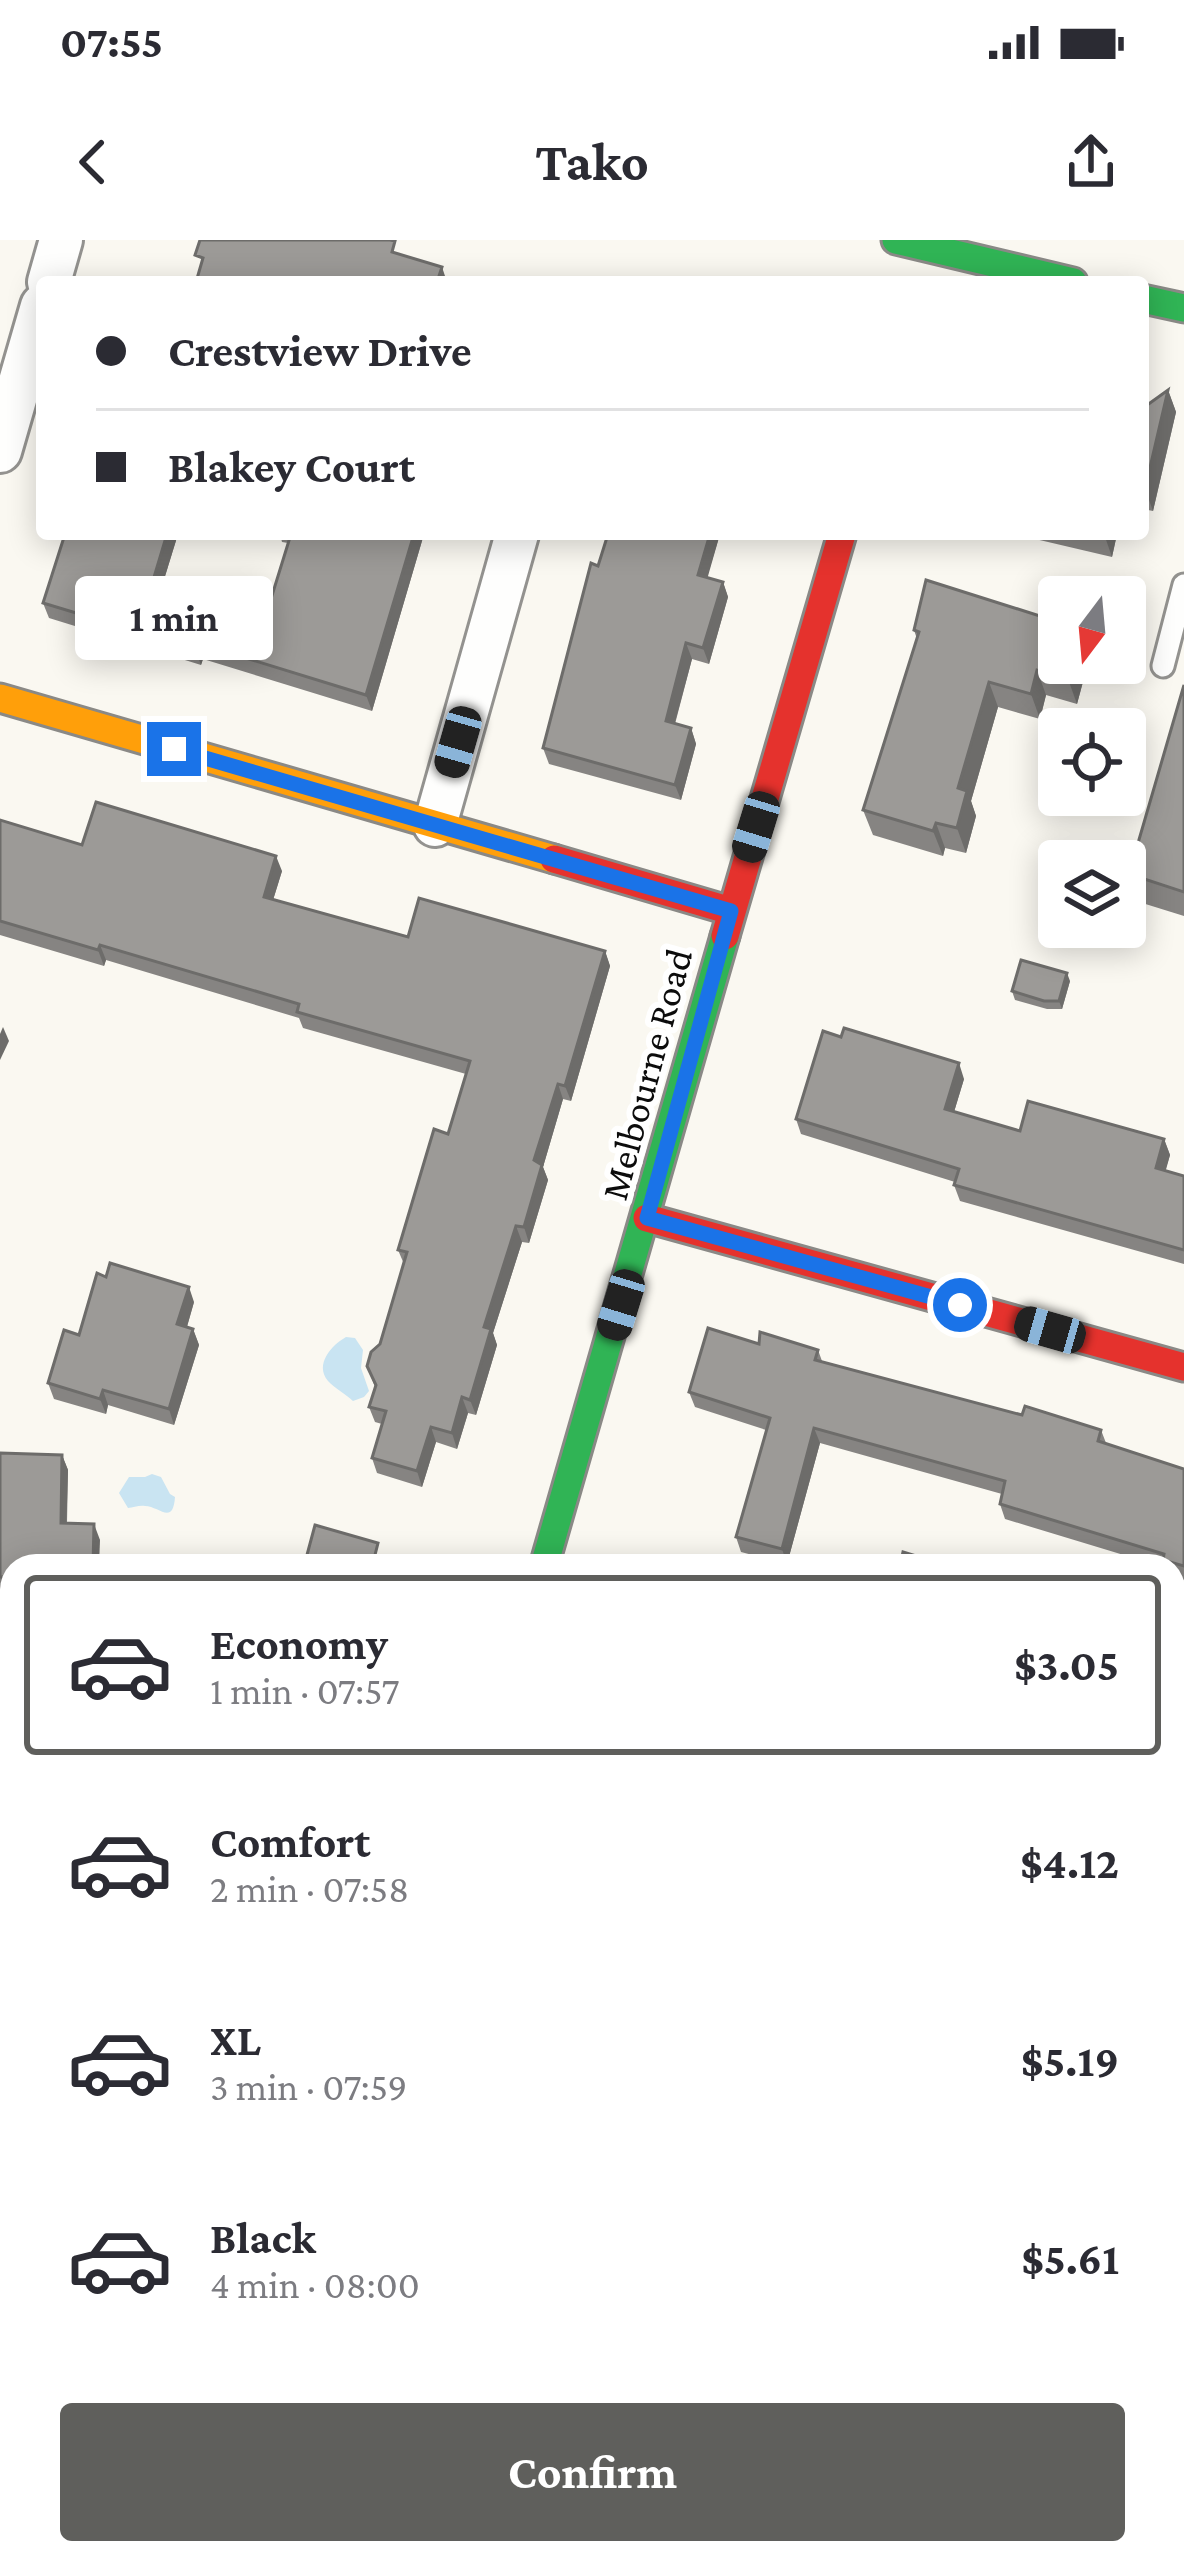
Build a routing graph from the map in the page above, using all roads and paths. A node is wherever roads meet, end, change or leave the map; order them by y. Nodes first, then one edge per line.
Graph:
1 (61, 240) edge
2 (915, 247) edge
3 (51, 276) edge
4 (1046, 276) edge
5 (1149, 300) edge
6 (1184, 308) edge
7 (36, 327) edge
8 (0, 451) edge
9 (515, 540) edge
10 (840, 540) edge
11 (1184, 585) edge
12 (1163, 666) dead end
13 (0, 698) edge
14 (435, 825) junction
15 (731, 911) junction
16 (647, 1218) junction
17 (1184, 1367) edge
18 (548, 1554) edge

1 - 3 street
2 - 4 street
5 - 6 street
7 - 8 street
9 - 14 street
10 - 15 street, Melbourne Road
11 - 12 lane
13 - 14 street
14 - 15 street
15 - 16 street, Melbourne Road
16 - 17 street
16 - 18 street, Melbourne Road

